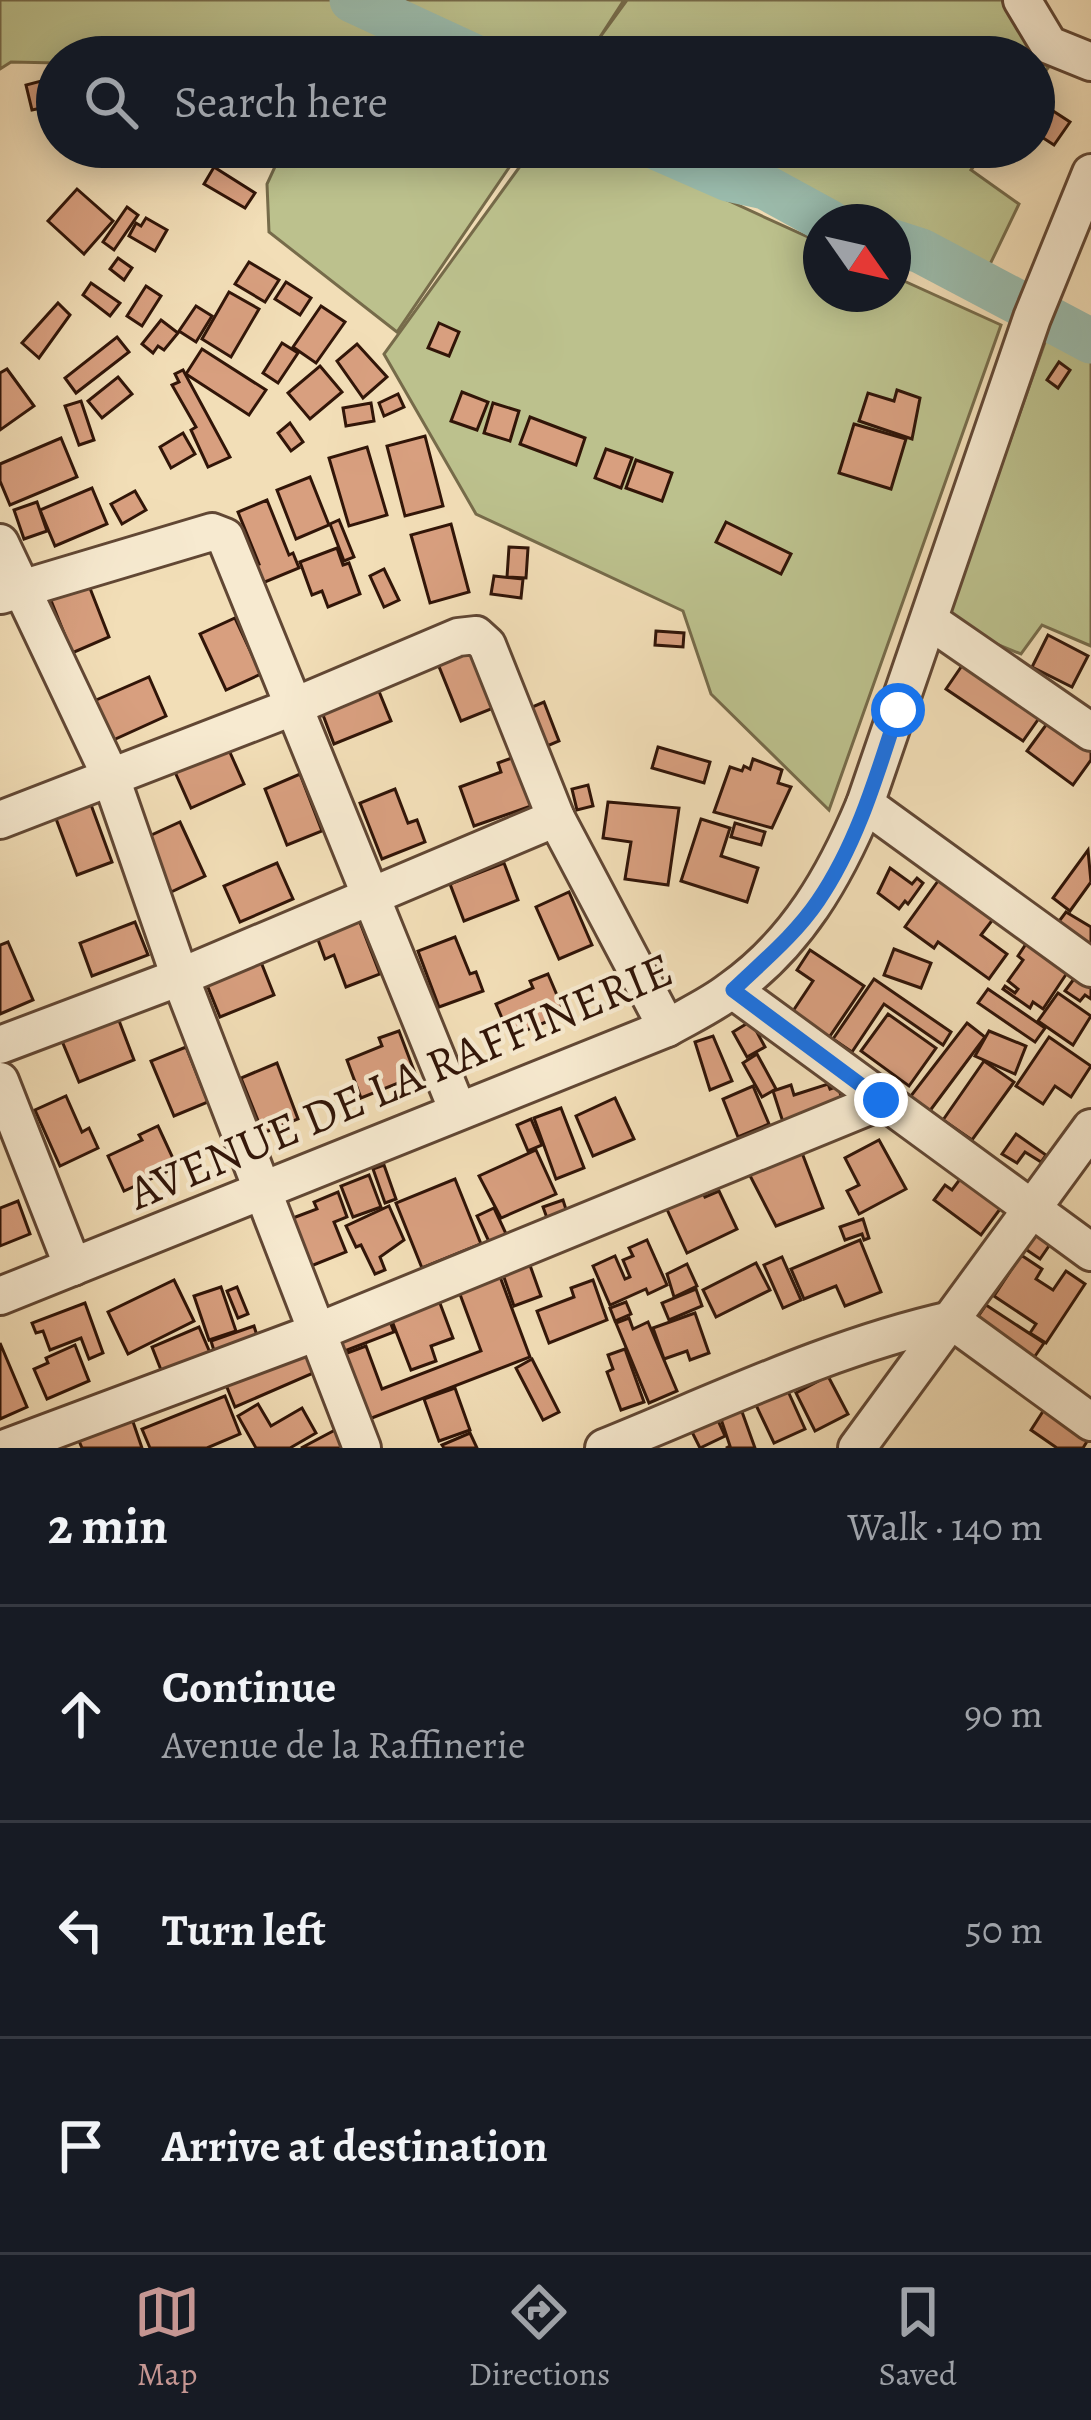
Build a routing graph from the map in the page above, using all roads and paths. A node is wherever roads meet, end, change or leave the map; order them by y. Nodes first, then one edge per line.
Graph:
1 (1022, 0) edge
2 (1044, 36) edge
3 (1055, 47) edge
4 (1091, 62) edge
5 (1091, 173) edge
6 (0, 542) edge
7 (11, 592) edge
8 (930, 621) junction
9 (296, 706) junction
10 (1091, 732) edge
11 (110, 775) junction
12 (866, 804) junction
13 (556, 818) junction
14 (0, 820) edge
15 (371, 893) junction
16 (1091, 968) edge
17 (180, 977) junction
18 (733, 990) junction
19 (667, 1028) junction
20 (0, 1045) edge
21 (0, 1082) edge
22 (881, 1100) junction
23 (458, 1111) junction
24 (1091, 1128) edge
25 (261, 1190) junction
26 (1033, 1210) junction
27 (1091, 1252) edge
28 (73, 1267) junction
29 (0, 1296) edge
30 (951, 1320) junction
31 (317, 1332) junction
32 (1091, 1422) edge
33 (6, 1448) edge
34 (362, 1448) edge
35 (604, 1448) edge
36 (857, 1448) edge

1 - 2 street
3 - 4 street
5 - 8 street, AVENUE DE LA RAFFINERIE
6 - 7 street
7 - 9 street
7 - 11 street
8 - 10 street
8 - 12 street, AVENUE DE LA RAFFINERIE
9 - 11 street
9 - 13 street
9 - 15 street
11 - 14 street
11 - 17 street
12 - 16 street
12 - 18 street, AVENUE DE LA RAFFINERIE
13 - 15 street
13 - 19 street
15 - 17 street
15 - 23 street
17 - 20 street
17 - 25 street
18 - 19 street, AVENUE DE LA RAFFINERIE
18 - 22 street
19 - 23 street, AVENUE DE LA RAFFINERIE
21 - 28 street
22 - 26 street
22 - 31 street
23 - 25 street, AVENUE DE LA RAFFINERIE
24 - 26 street
25 - 28 street, AVENUE DE LA RAFFINERIE
25 - 31 street
26 - 27 street
26 - 30 street
28 - 29 street, AVENUE DE LA RAFFINERIE
30 - 32 street
30 - 35 street
30 - 36 street
31 - 33 street
31 - 34 street

